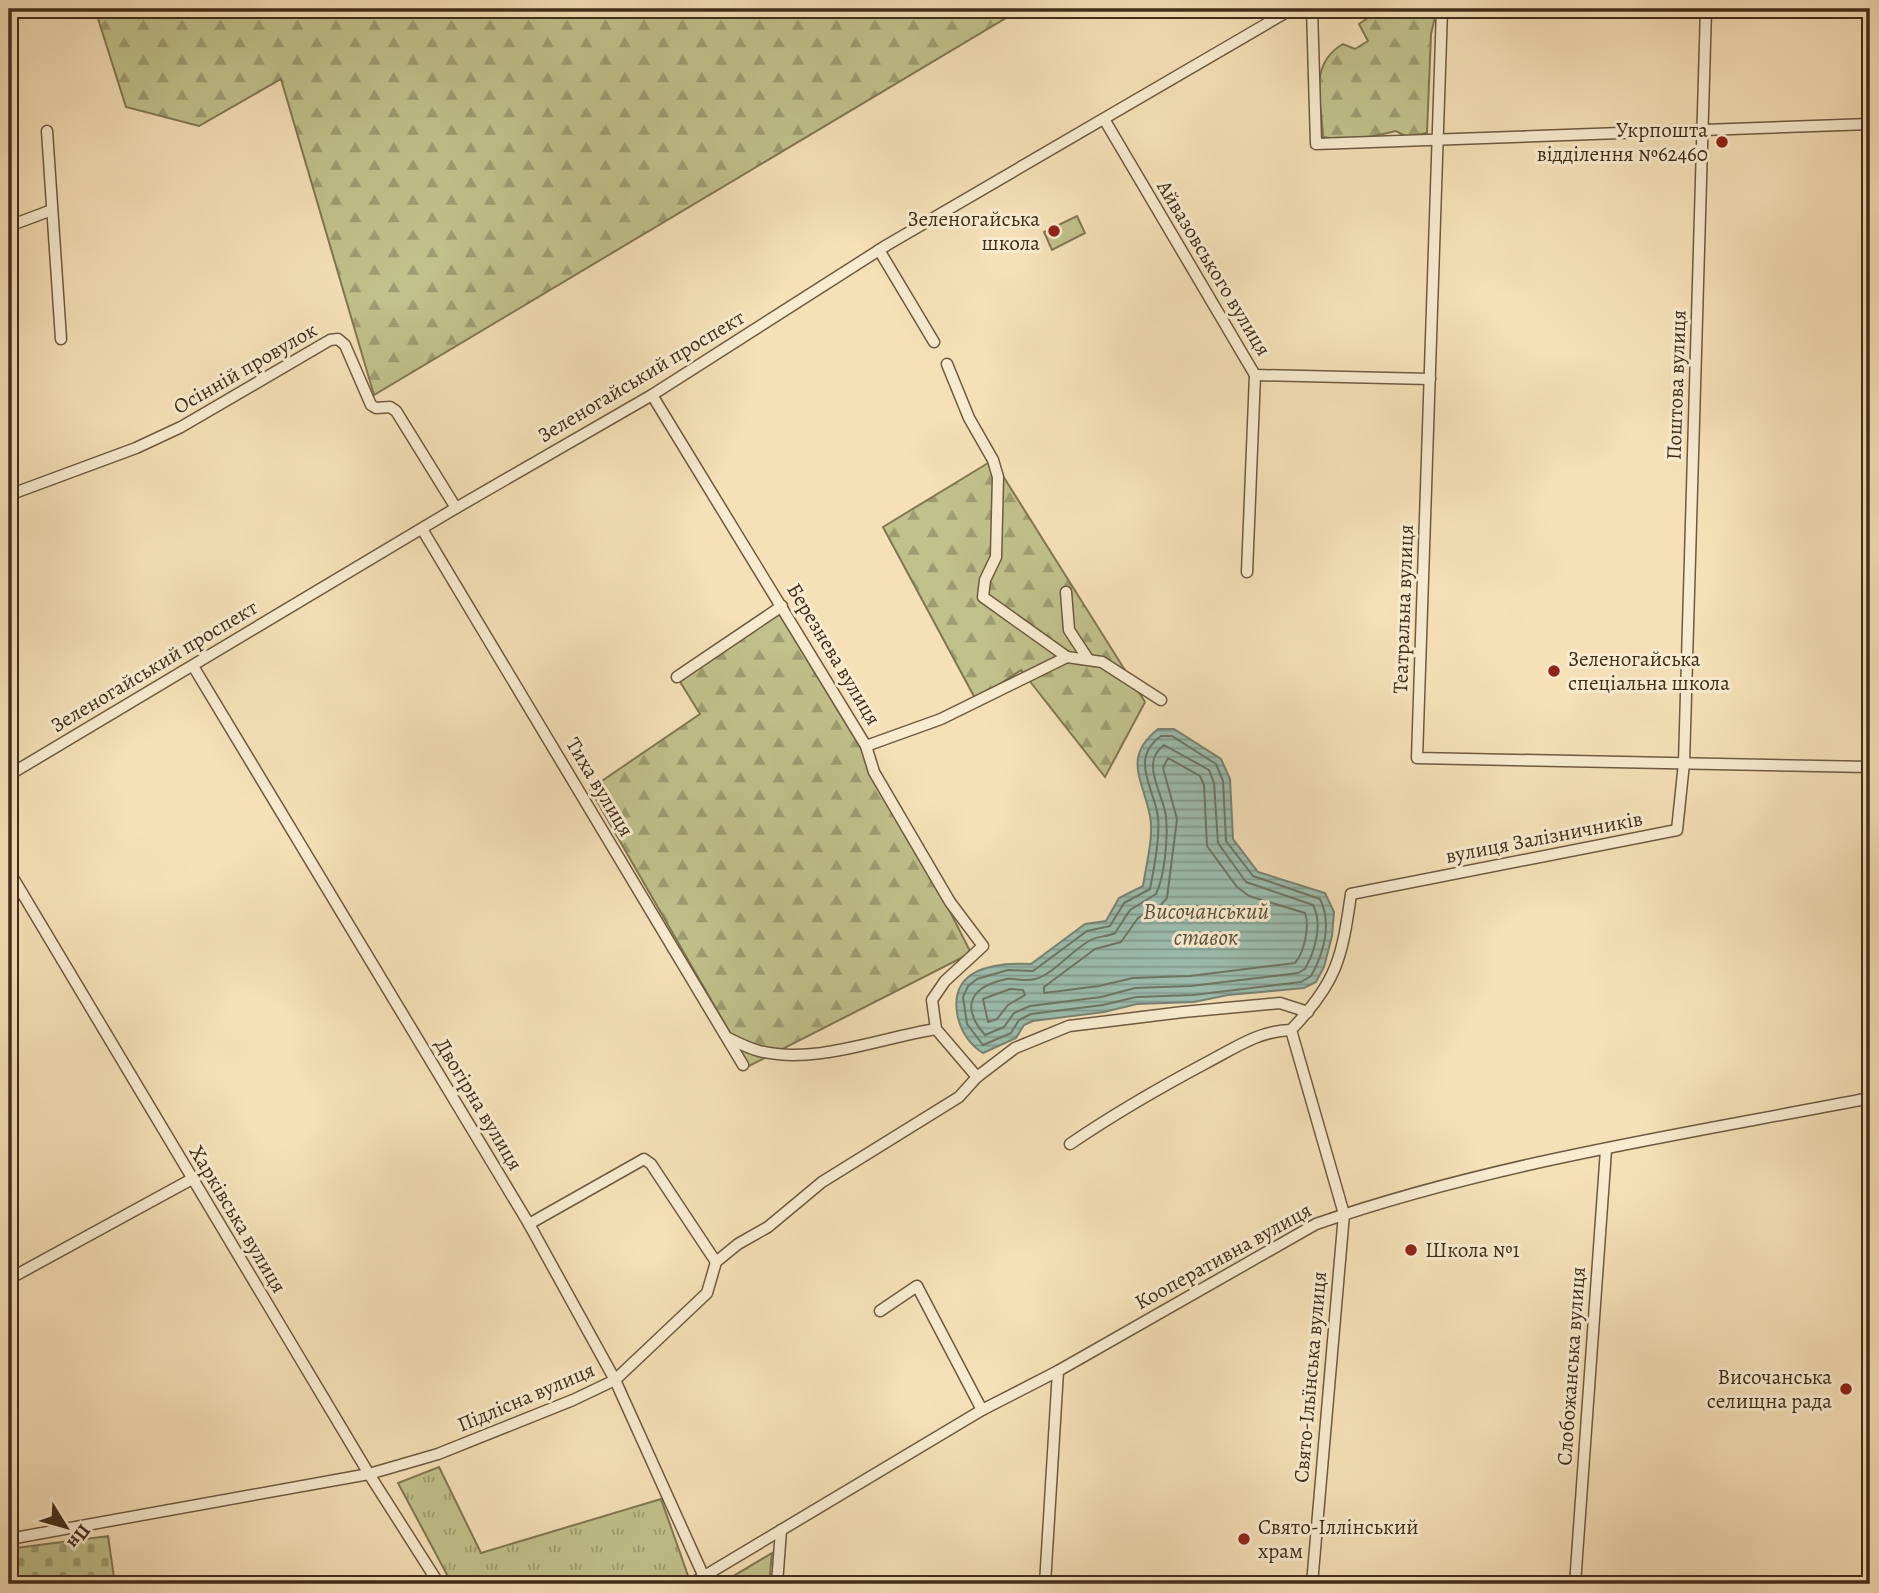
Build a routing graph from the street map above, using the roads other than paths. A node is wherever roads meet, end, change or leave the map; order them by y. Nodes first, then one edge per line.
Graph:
1 (1292, 9) edge
2 (1312, 9) edge
3 (1442, 9) edge
4 (1706, 9) edge
5 (1104, 119) junction
6 (1870, 124) edge
7 (47, 131) dead end
8 (1702, 131) junction
9 (1438, 139) junction
10 (52, 210) junction
11 (9, 226) edge
12 (879, 250) junction
13 (61, 339) dead end
14 (934, 342) dead end
15 (947, 364) dead end
16 (1255, 376) junction
17 (1430, 379) junction
18 (652, 395) junction
19 (9, 495) edge
20 (456, 508) junction
21 (422, 529) junction
22 (1247, 572) dead end
23 (1066, 592) dead end
24 (782, 606) junction
25 (1067, 657) junction
26 (1088, 659) junction
27 (193, 666) junction
28 (677, 677) dead end
29 (1161, 700) dead end
30 (866, 746) junction
31 (1684, 763) junction
32 (1870, 767) edge
33 (9, 775) edge
34 (9, 871) edge
35 (1308, 1012) junction
36 (936, 1029) junction
37 (1291, 1030) junction
38 (728, 1038) junction
39 (743, 1065) dead end
40 (977, 1077) junction
41 (1870, 1098) edge
42 (1070, 1144) dead end
43 (1606, 1150) junction
44 (192, 1179) junction
45 (1344, 1214) junction
46 (529, 1224) junction
47 (716, 1262) junction
48 (9, 1279) edge
49 (880, 1311) dead end
50 (1058, 1371) junction
51 (615, 1380) junction
52 (982, 1410) junction
53 (369, 1474) junction
54 (782, 1531) junction
55 (9, 1539) edge
56 (704, 1577) junction
57 (439, 1584) edge
58 (691, 1584) edge
59 (777, 1584) edge
60 (1045, 1584) edge
61 (1312, 1584) edge
62 (1575, 1584) edge

1 - 5 street, Зеленогайський проспект
2 - 9 street
3 - 9 street, Театральна вулиця
4 - 8 street, Поштова вулиця
5 - 12 street, Зеленогайський проспект
5 - 16 street, Айвазовського вулиця
6 - 8 street
7 - 10 street
8 - 9 street
8 - 31 street, Поштова вулиця
9 - 17 street, Театральна вулиця
10 - 11 street
10 - 13 street
12 - 14 street
12 - 18 street, Зеленогайський проспект
15 - 25 street
16 - 17 street
16 - 22 street, Айвазовського вулиця
17 - 31 street, Театральна вулиця
18 - 20 street, Зеленогайський проспект
18 - 24 street, Березнева вулиця
19 - 20 street, Осінній провулок
20 - 21 street, Зеленогайський проспект
21 - 27 street, Зеленогайський проспект
21 - 38 street, Тиха вулиця
23 - 26 street
24 - 28 street
24 - 30 street, Березнева вулиця
25 - 26 street
25 - 30 street, Березнева вулиця
26 - 29 street
27 - 33 street, Зеленогайський проспект
27 - 46 street, Двогірна вулиця
30 - 36 street
31 - 32 street, Театральна вулиця
31 - 35 street, вулиця Залізничників
34 - 44 street, Харківська вулиця
35 - 37 street
35 - 40 street
36 - 38 street
36 - 40 street
37 - 42 street
37 - 45 street
38 - 39 street, Тиха вулиця
40 - 47 street
41 - 43 street, Кооперативна вулиця
43 - 45 street, Кооперативна вулиця
43 - 62 street, Слобожанська вулиця
44 - 48 street
44 - 53 street, Харківська вулиця
45 - 50 street, Кооперативна вулиця
45 - 61 street, Свято-Ільїнська вулиця
46 - 47 street
46 - 51 street, Двогірна вулиця
47 - 51 street, Підлісна вулиця
49 - 52 street
50 - 52 street, Кооперативна вулиця
50 - 60 street
51 - 53 street, Підлісна вулиця
51 - 56 street, Двогірна вулиця
52 - 54 street, Кооперативна вулиця
53 - 55 street, Підлісна вулиця
53 - 57 street, Харківська вулиця
54 - 56 street, Кооперативна вулиця
54 - 59 street
56 - 58 street, Кооперативна вулиця

